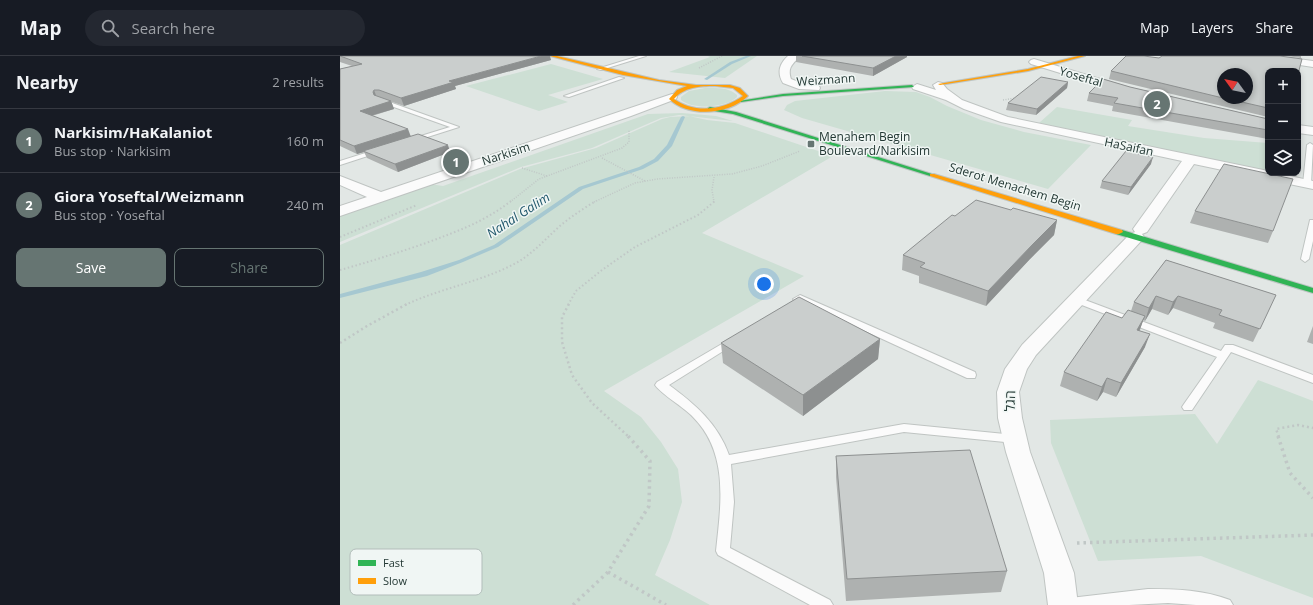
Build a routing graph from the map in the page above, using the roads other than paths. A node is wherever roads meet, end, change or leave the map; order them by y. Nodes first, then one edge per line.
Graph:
1 (552, 56) edge
2 (644, 56) edge
3 (795, 56) edge
4 (1059, 56) edge
5 (1083, 56) edge
6 (541, 58) edge
7 (1276, 59) edge
8 (1070, 60) junction
9 (1034, 62) junction
10 (1313, 64) edge
11 (1045, 66) junction
12 (599, 69) junction
13 (1078, 76) junction
14 (621, 78) junction
15 (938, 80) junction
16 (787, 81) junction
17 (698, 86) junction
18 (915, 86) junction
19 (815, 88) junction
20 (740, 89) junction
21 (777, 92) junction
22 (1140, 93) edge
23 (567, 96) dead end
24 (672, 96) junction
25 (948, 97) junction
26 (379, 100) edge
27 (740, 102) junction
28 (680, 106) junction
29 (710, 109) junction
30 (759, 110) junction
31 (627, 114) junction
32 (1301, 129) edge
33 (1313, 131) edge
34 (405, 142) edge
35 (1310, 144) dead end
36 (383, 149) edge
37 (1190, 160) junction
38 (340, 163) edge
39 (340, 180) edge
40 (1310, 184) edge
41 (379, 197) junction
42 (340, 211) edge
43 (1096, 215) dead end
44 (1313, 222) edge
45 (1140, 231) junction
46 (1305, 259) dead end
47 (1313, 291) edge
48 (1077, 300) junction
49 (786, 307) edge
50 (740, 336) edge
51 (1223, 356) junction
52 (971, 375) dead end
53 (1313, 379) edge
54 (1188, 407) dead end
55 (1015, 439) junction
56 (724, 461) junction
57 (825, 605) edge
58 (1063, 605) edge
59 (1070, 605) edge
60 (1225, 605) edge

1 - 12 street
2 - 12 lane
3 - 16 street
4 - 9 street
5 - 8 street
6 - 14 street
7 - 10 street
8 - 11 street
8 - 13 street
9 - 11 street, Yoseftal
9 - 15 street
11 - 13 street, Yoseftal
11 - 15 street
12 - 17 street
13 - 22 street, Yoseftal
14 - 23 lane
14 - 24 street
15 - 18 street, Weizmann
15 - 25 street, HaSaifan
16 - 19 street
16 - 21 street
17 - 20 street, Weizmann
17 - 24 street
18 - 19 street, Weizmann
18 - 21 street, Weizmann
18 - 25 street, HaSaifan
19 - 21 street, Weizmann
20 - 21 street, Weizmann
20 - 27 street
21 - 27 street, Weizmann
21 - 30 street
24 - 28 street
24 - 31 street, Narkisim
25 - 37 street, HaSaifan
26 - 34 lane
27 - 29 street, Weizmann
27 - 30 street, Sderot Menachem Begin
28 - 29 street
28 - 31 street, Narkisim
29 - 45 street, Sderot Menachem Begin
30 - 43 street, Sderot Menachem Begin
31 - 41 street, Narkisim
32 - 33 street
35 - 40 lane
36 - 38 lane
37 - 40 street, HaSaifan
37 - 45 street, הגל
39 - 41 street
41 - 42 street, Narkisim
44 - 46 lane
45 - 47 street, Sderot Menachem Begin
45 - 48 street, הגל
48 - 51 lane
48 - 55 street, הגל
49 - 52 lane
50 - 56 lane
51 - 53 lane
51 - 54 lane
55 - 56 lane
55 - 58 street, הגל
56 - 57 lane
59 - 60 lane

